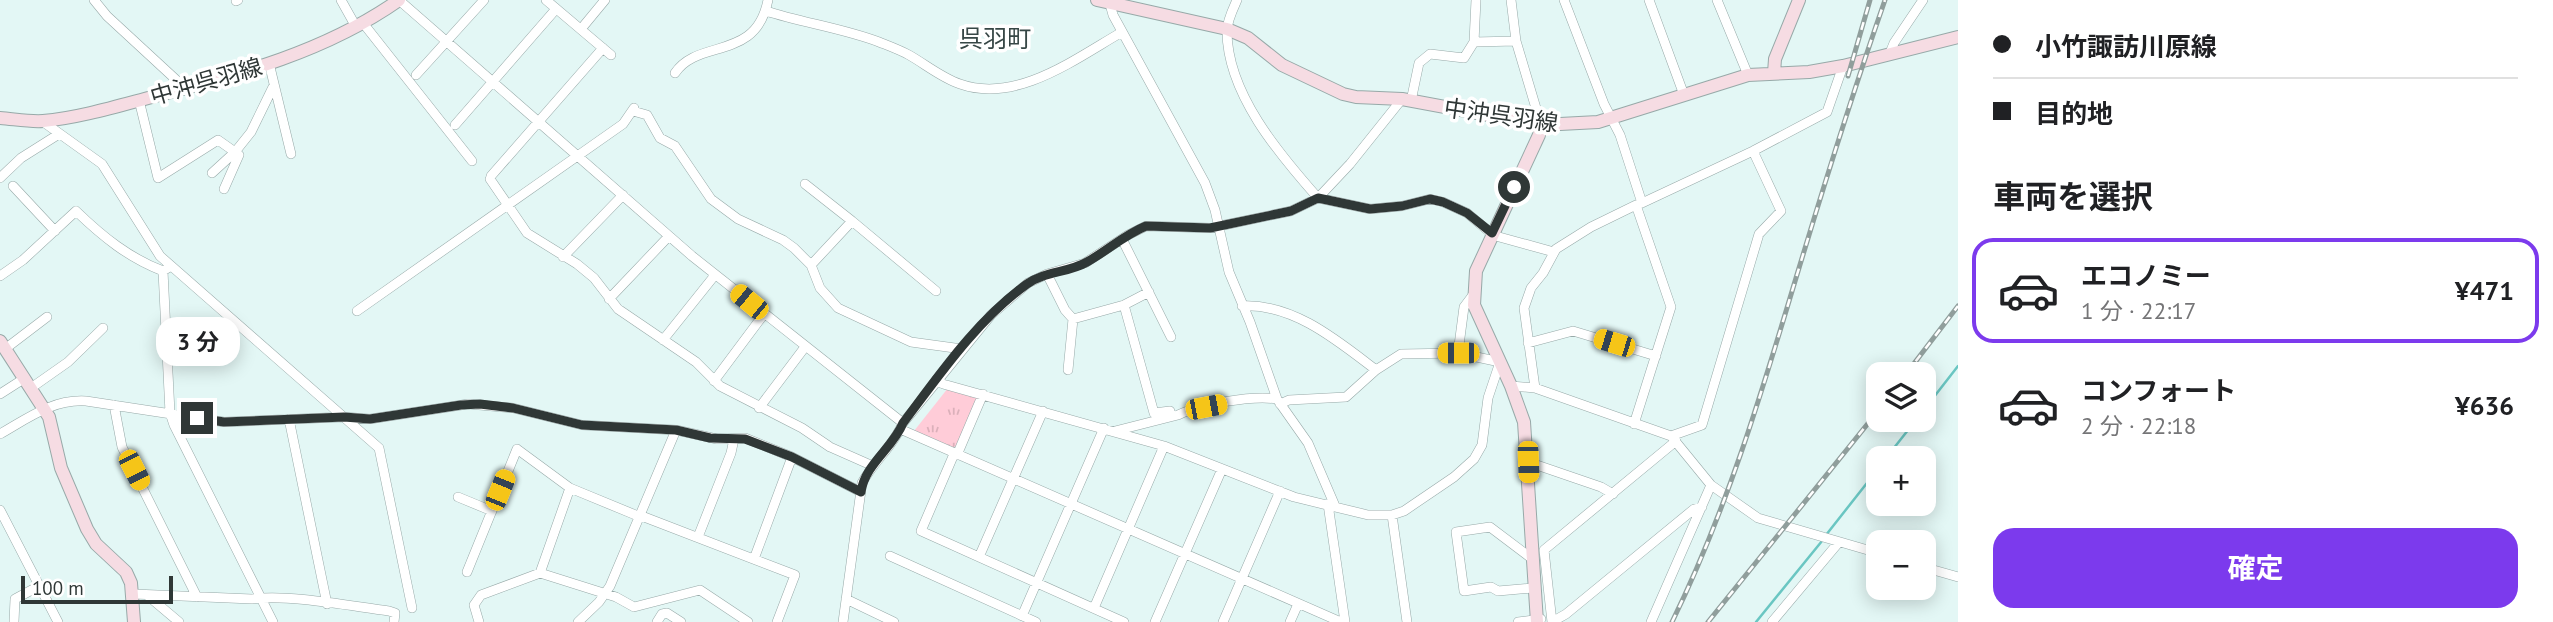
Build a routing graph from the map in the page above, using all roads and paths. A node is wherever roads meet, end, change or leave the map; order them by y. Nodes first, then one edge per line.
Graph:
1 (94, 0) edge
2 (341, 0) edge
3 (399, 0) edge
4 (484, 0) edge
5 (546, 0) edge
6 (604, 0) edge
7 (768, 0) edge
8 (1097, 0) edge
9 (1237, 0) edge
10 (1476, 0) edge
11 (1511, 0) edge
12 (1564, 0) edge
13 (1649, 0) edge
14 (1717, 0) edge
15 (1799, 0) edge
16 (1923, 0) edge
17 (1110, 4) junction
18 (556, 9) junction
19 (766, 11) junction
20 (359, 24) junction
21 (581, 29) junction
22 (1227, 29) junction
23 (1122, 32) junction
24 (1958, 37) edge
25 (446, 41) junction
26 (1516, 41) junction
27 (1474, 42) junction
28 (603, 48) junction
29 (1890, 53) junction
30 (611, 55) dead end
31 (269, 63) junction
32 (1843, 66) junction
33 (675, 73) dead end
34 (1774, 73) junction
35 (416, 75) dead end
36 (1748, 75) junction
37 (493, 82) junction
38 (274, 87) junction
39 (185, 88) junction
40 (1684, 95) junction
41 (139, 100) junction
42 (1406, 100) junction
43 (0, 118) edge
44 (1612, 118) junction
45 (42, 121) junction
46 (539, 122) junction
47 (455, 124) dead end
48 (1541, 125) junction
49 (59, 134) junction
50 (1753, 151) junction
51 (235, 152) junction
52 (291, 155) dead end
53 (578, 156) junction
54 (472, 161) dead end
55 (212, 173) dead end
56 (0, 178) edge
57 (805, 184) dead end
58 (13, 186) dead end
59 (224, 189) dead end
60 (623, 195) junction
61 (1318, 198) junction
62 (1639, 204) junction
63 (508, 206) junction
64 (852, 221) junction
65 (1218, 227) junction
66 (55, 231) junction
67 (1492, 234) junction
68 (669, 236) junction
69 (1122, 239) junction
70 (1553, 253) junction
71 (563, 257) junction
72 (811, 265) junction
73 (168, 268) junction
74 (1047, 274) junction
75 (715, 275) junction
76 (0, 276) edge
77 (936, 291) dead end
78 (1149, 292) junction
79 (1473, 295) junction
80 (609, 299) junction
81 (1124, 305) junction
82 (1242, 306) junction
83 (357, 311) dead end
84 (764, 314) junction
85 (47, 317) dead end
86 (1073, 319) junction
87 (103, 328) dead end
88 (1171, 337) dead end
89 (663, 340) junction
90 (1528, 343) junction
91 (2, 345) edge
92 (805, 347) junction
93 (962, 349) junction
94 (1458, 353) junction
95 (1656, 356) junction
96 (1500, 362) junction
97 (1069, 370) dead end
98 (1376, 370) junction
99 (937, 379) junction
100 (714, 381) junction
101 (28, 383) junction
102 (1515, 386) junction
103 (1535, 388) junction
104 (0, 394) edge
105 (983, 394) junction
106 (1279, 401) junction
107 (114, 405) junction
108 (45, 408) junction
109 (759, 408) junction
110 (1188, 410) junction
111 (1043, 411) junction
112 (170, 413) junction
113 (344, 417) junction
114 (289, 419) junction
115 (1634, 424) junction
116 (901, 426) junction
117 (1104, 428) junction
118 (676, 430) junction
119 (1114, 431) junction
120 (0, 434) edge
121 (1674, 438) junction
122 (734, 439) junction
123 (1164, 446) junction
124 (955, 454) junction
125 (792, 457) junction
126 (1528, 462) junction
127 (873, 466) junction
128 (1222, 469) junction
129 (1013, 479) junction
130 (1711, 485) junction
131 (570, 488) junction
132 (1280, 491) junction
133 (861, 492) junction
134 (1613, 494) junction
135 (458, 497) dead end
136 (1070, 504) junction
137 (1331, 505) junction
138 (1702, 507) junction
139 (0, 510) edge
140 (492, 511) junction
141 (1392, 515) junction
142 (638, 516) junction
143 (1128, 529) junction
144 (698, 537) junction
145 (1837, 541) junction
146 (1866, 549) edge
147 (1535, 553) junction
148 (1185, 555) junction
149 (890, 556) dead end
150 (979, 557) junction
151 (754, 559) junction
152 (1936, 571) edge
153 (467, 572) dead end
154 (540, 573) junction
155 (1958, 577) edge
156 (1242, 579) junction
157 (1037, 582) junction
158 (39, 586) junction
159 (1533, 588) junction
160 (605, 594) junction
161 (140, 595) junction
162 (197, 597) junction
163 (262, 598) junction
164 (846, 599) junction
165 (327, 604) junction
166 (1298, 604) junction
167 (412, 608) dead end
168 (1094, 608) junction
169 (1022, 616) junction
170 (1551, 618) junction
171 (1537, 621) edge
172 (14, 622) edge
173 (58, 622) edge
174 (134, 622) edge
175 (178, 622) edge
176 (273, 622) edge
177 (394, 622) edge
178 (478, 622) edge
179 (578, 622) edge
180 (657, 622) edge
181 (681, 622) edge
182 (748, 622) edge
183 (777, 622) edge
184 (844, 622) edge
185 (894, 622) edge
186 (1036, 622) edge
187 (1124, 622) edge
188 (1155, 622) edge
189 (1223, 622) edge
190 (1290, 622) edge
191 (1343, 622) edge
192 (1407, 622) edge
193 (1518, 622) edge
194 (1651, 622) edge
195 (1772, 622) edge

1 - 39 street
2 - 20 street
3 - 20 main road, 中沖呉羽線
3 - 25 street
4 - 25 street
5 - 18 street
6 - 21 street
7 - 19 street
8 - 17 main road, 中沖呉羽線
9 - 22 street
10 - 27 street
11 - 26 street
12 - 44 street
13 - 40 street
14 - 36 street
15 - 34 main road
16 - 29 street
17 - 22 main road, 中沖呉羽線
17 - 23 street
18 - 21 street
18 - 37 street
19 - 23 street
19 - 33 street
20 - 31 main road, 中沖呉羽線
20 - 54 street
21 - 28 street
22 - 42 main road, 中沖呉羽線
22 - 61 street
23 - 65 street
24 - 29 main road, 中沖呉羽線
25 - 35 street
25 - 37 street
26 - 27 street
26 - 48 street
27 - 42 street
28 - 30 street
28 - 46 street
29 - 32 main road, 中沖呉羽線
31 - 38 street
31 - 39 main road, 中沖呉羽線
32 - 34 main road, 中沖呉羽線
32 - 50 street
34 - 36 main road, 中沖呉羽線
36 - 40 main road, 中沖呉羽線
37 - 46 street
37 - 47 street
38 - 51 street
38 - 52 street
39 - 41 main road, 中沖呉羽線
40 - 44 main road, 中沖呉羽線
41 - 45 main road, 中沖呉羽線
41 - 51 street
42 - 48 main road, 中沖呉羽線
42 - 61 street
43 - 45 main road, 中沖呉羽線
44 - 48 main road, 中沖呉羽線
44 - 62 street
45 - 49 street
46 - 53 street
46 - 63 street
48 - 67 main road
49 - 56 street
49 - 73 street
50 - 62 street
50 - 121 street
51 - 55 street
51 - 59 street
53 - 60 street
53 - 63 street
53 - 72 street
57 - 64 street
58 - 66 street
60 - 68 street
60 - 71 street
61 - 65 street
61 - 67 street
62 - 70 street
62 - 95 street
63 - 71 street
63 - 83 street
64 - 72 street
64 - 77 street
65 - 69 street
65 - 82 street
66 - 73 street
66 - 76 street
67 - 70 street
67 - 79 main road
68 - 75 street
68 - 80 street
69 - 74 street
69 - 78 street
70 - 90 street
71 - 80 street
72 - 93 street
73 - 112 street
73 - 113 street
74 - 86 street
74 - 93 street
75 - 84 street
75 - 89 street
78 - 81 street
78 - 88 street
79 - 94 street
79 - 96 main road
80 - 89 street
81 - 86 street
81 - 110 street
82 - 98 street
82 - 106 street
84 - 92 street
84 - 100 street
85 - 91 street
86 - 97 street
87 - 101 street
89 - 100 street
90 - 95 street
90 - 103 street
91 - 101 main road
92 - 109 street
92 - 116 street
93 - 99 street
94 - 96 street
94 - 98 street
95 - 115 street
96 - 102 main road
96 - 141 street
98 - 106 street
99 - 105 street
99 - 116 street
100 - 109 street
101 - 104 street
101 - 108 main road
102 - 103 street
102 - 126 main road
103 - 115 street
105 - 111 street
105 - 124 street
106 - 110 street
106 - 137 street
107 - 108 street
107 - 112 street
107 - 162 street
108 - 120 street
108 - 161 main road
109 - 127 street
110 - 119 street
111 - 117 street
111 - 129 street
112 - 114 street
112 - 163 street
113 - 114 street
113 - 118 street
113 - 167 street
114 - 165 street
115 - 121 street
116 - 124 street
116 - 127 street
117 - 119 street
117 - 136 street
118 - 122 street
118 - 142 street
119 - 123 street
121 - 130 street
121 - 134 street
122 - 125 street
122 - 144 street
123 - 128 street
123 - 143 street
124 - 129 street
124 - 150 street
125 - 133 street
125 - 151 street
126 - 134 street
126 - 147 main road
127 - 133 street
128 - 132 street
128 - 148 street
129 - 136 street
129 - 150 street
130 - 138 street
130 - 145 street
131 - 140 street
131 - 142 street
131 - 154 street
132 - 137 street
132 - 156 street
133 - 164 street
134 - 147 street
135 - 140 street
136 - 143 street
136 - 157 street
137 - 141 street
137 - 191 street
138 - 170 street
138 - 194 street
139 - 158 street
140 - 153 street
141 - 192 street
142 - 144 street
142 - 160 street
143 - 148 street
143 - 168 street
144 - 151 street
145 - 146 street
145 - 195 street
147 - 159 main road
147 - 159 street
147 - 170 street
148 - 156 street
148 - 188 street
149 - 169 street
150 - 157 street
151 - 183 street
152 - 155 street
154 - 160 street
154 - 178 street
156 - 166 street
156 - 189 street
157 - 168 street
157 - 169 street
158 - 172 street
158 - 173 street
159 - 171 main road
160 - 179 street
160 - 182 street
161 - 162 street
161 - 174 main road
161 - 175 street
162 - 163 street
163 - 165 street
163 - 176 street
164 - 184 street
164 - 185 street
165 - 177 street
166 - 190 street
166 - 191 street
168 - 187 street
169 - 186 street
170 - 171 street
171 - 193 street
180 - 181 street

